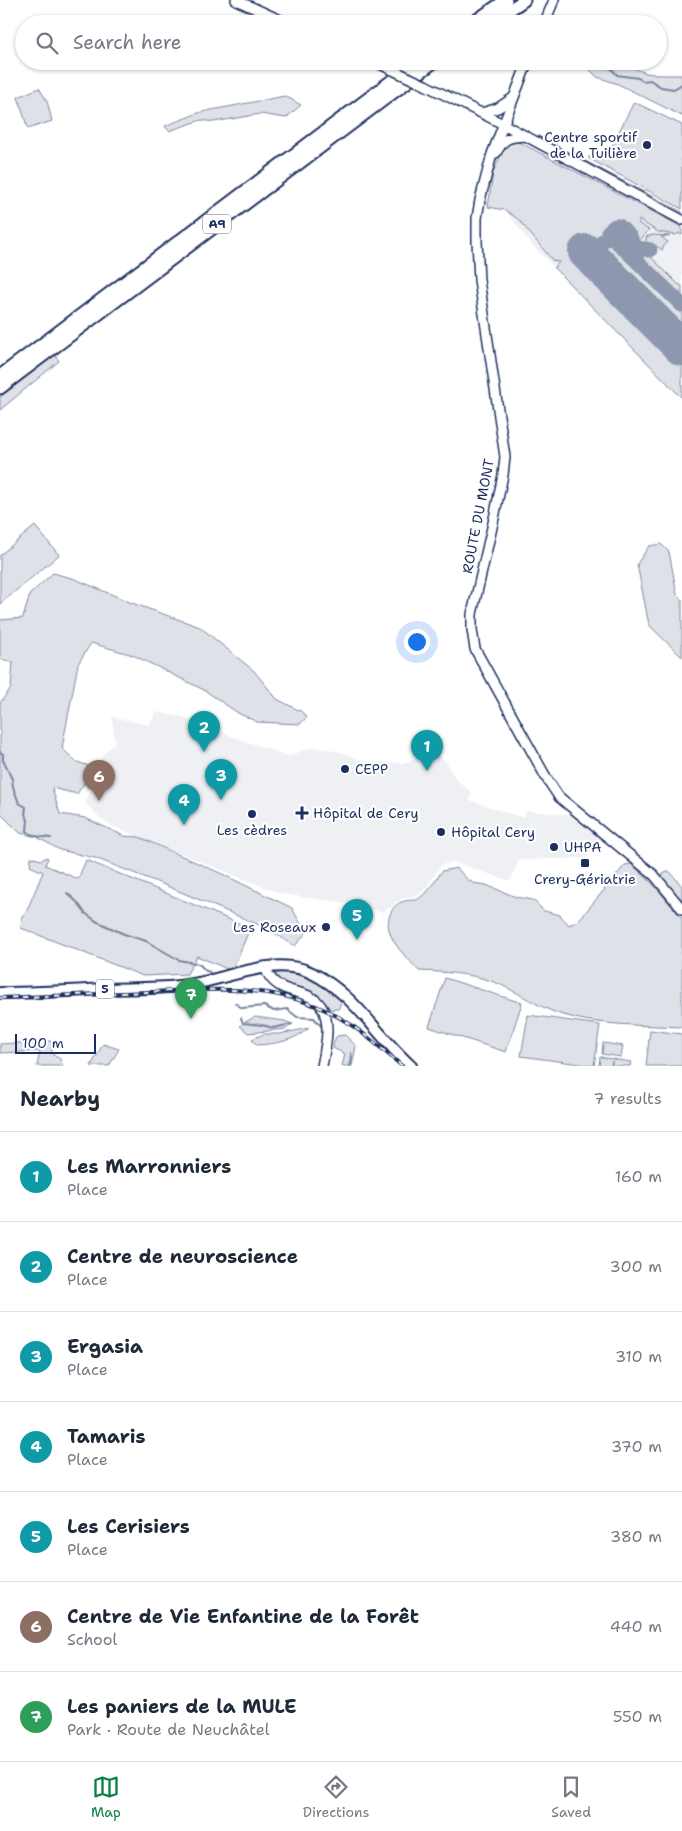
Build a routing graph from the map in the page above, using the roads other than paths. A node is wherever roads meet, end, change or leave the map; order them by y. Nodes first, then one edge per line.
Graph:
1 (236, 0) edge
2 (506, 0) edge
3 (524, 0) edge
4 (554, 0) edge
5 (269, 15) edge
6 (484, 15) edge
7 (502, 15) edge
8 (548, 15) edge
9 (393, 70) edge
10 (406, 70) edge
11 (423, 70) edge
12 (524, 70) edge
13 (513, 98) junction
14 (482, 113) junction
15 (503, 124) junction
16 (525, 136) junction
17 (487, 170) junction
18 (682, 220) edge
19 (0, 376) edge
20 (0, 388) edge
21 (682, 909) edge
22 (264, 967) junction
23 (0, 993) edge
24 (322, 1066) edge
25 (411, 1066) edge

1 - 5 main road
2 - 6 highway
3 - 7 highway
4 - 8 main road
9 - 14 main road, bridge
10 - 19 highway, A9
11 - 20 highway, A9
12 - 13 main road, ROUTE DU MONT
13 - 14 main road
13 - 15 main road, ROUTE DU MONT
14 - 15 main road
15 - 16 main road
15 - 17 main road, ROUTE DU MONT
16 - 17 main road
16 - 18 main road
17 - 21 main road, ROUTE DU MONT
22 - 23 main road, 5
22 - 24 main road
22 - 25 main road, 5

